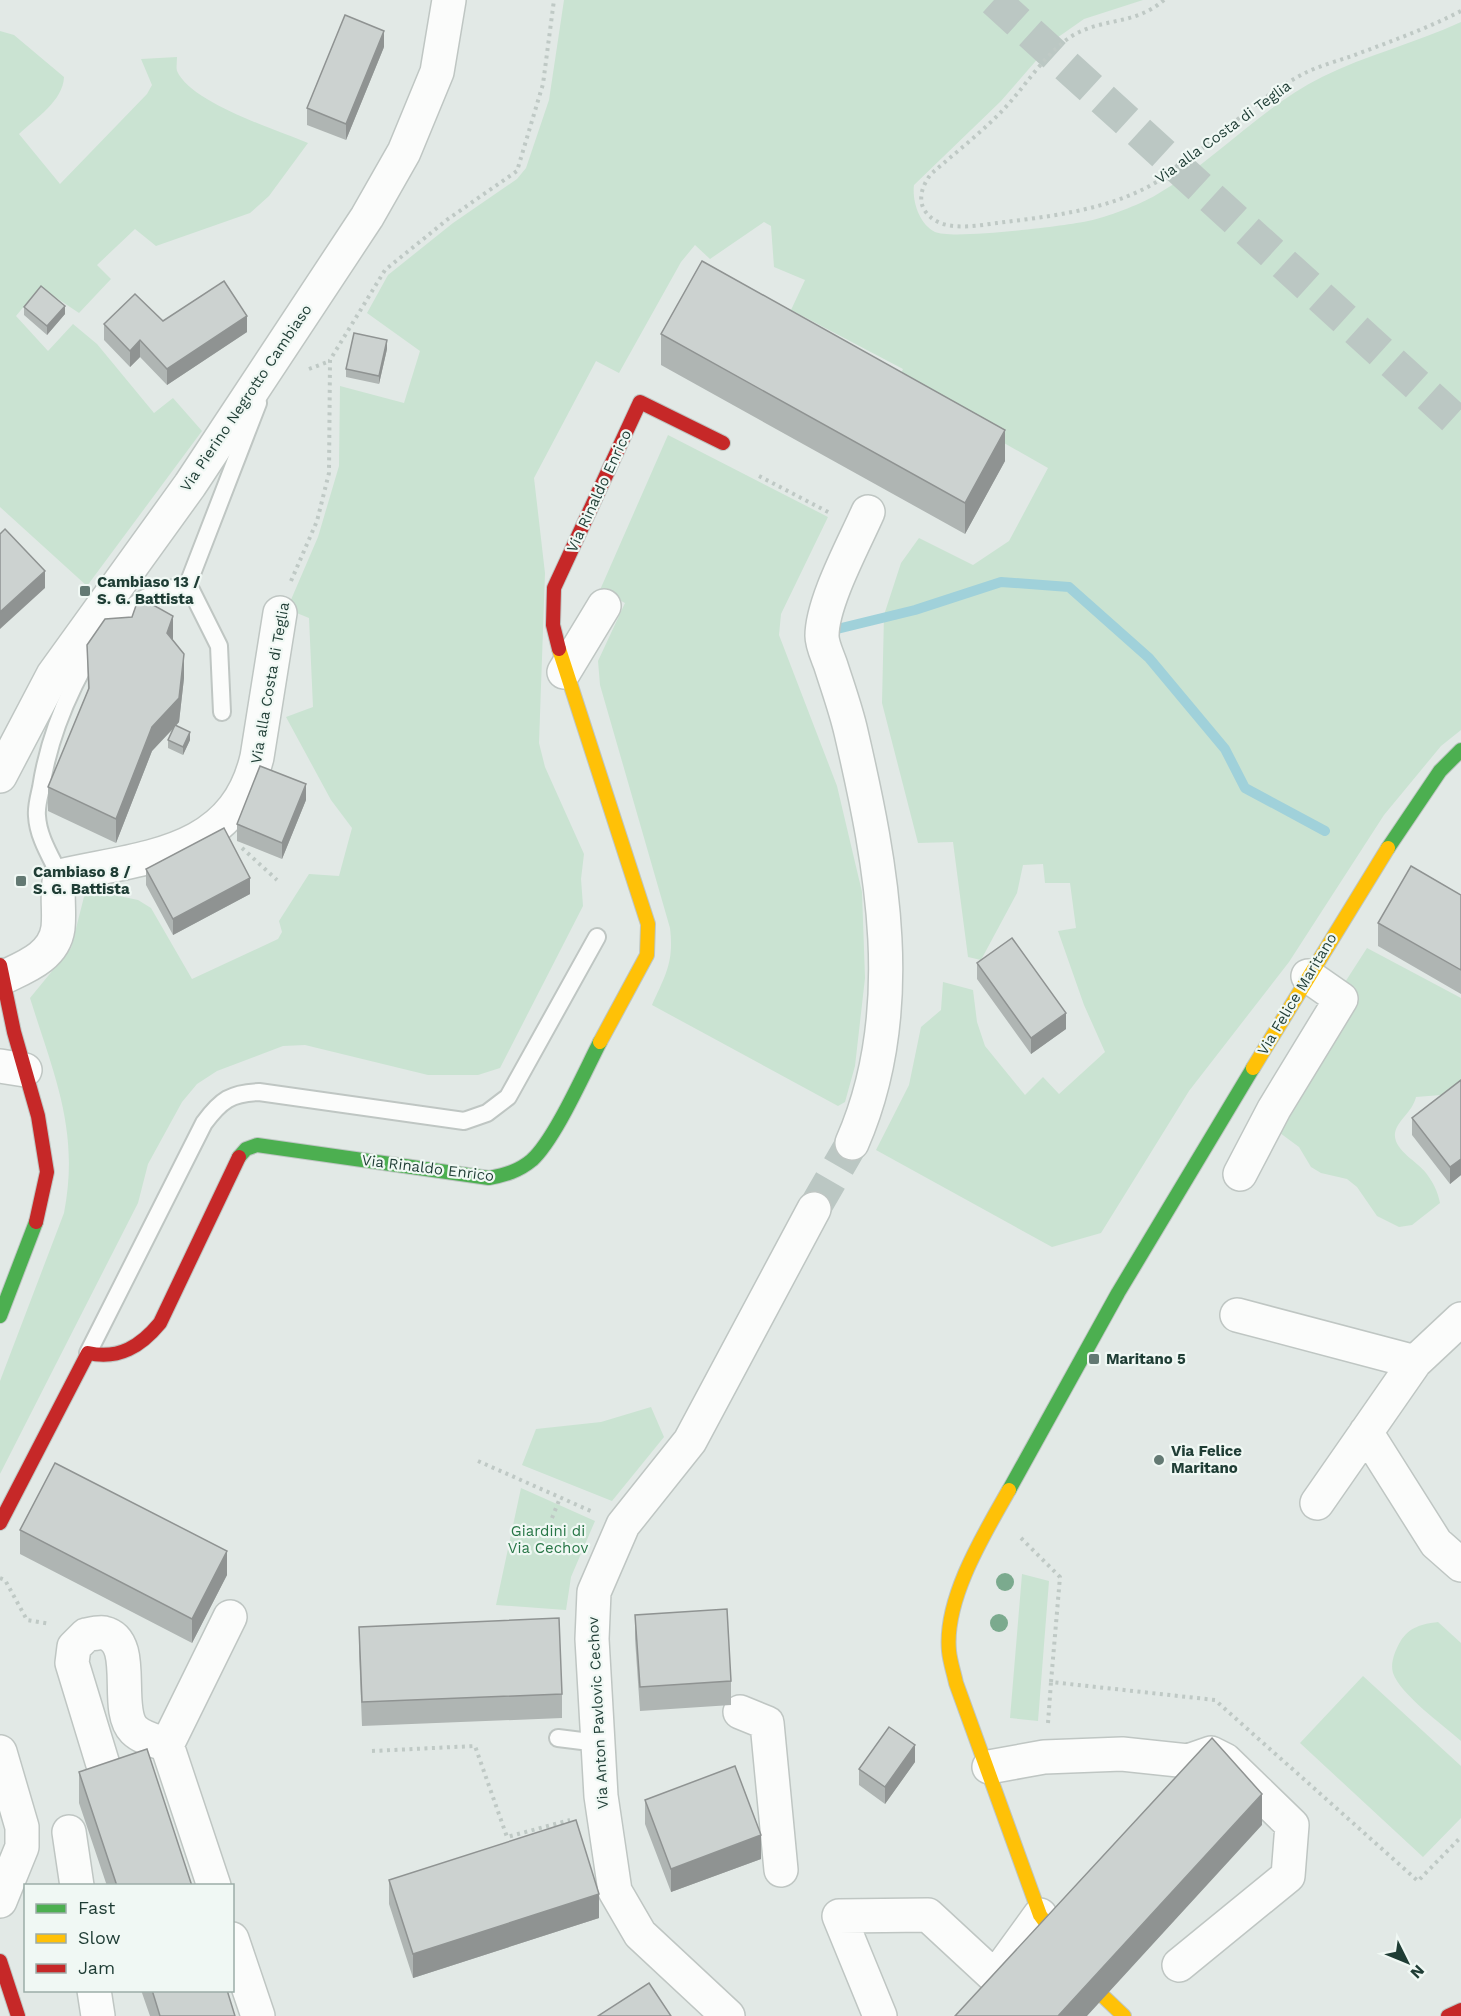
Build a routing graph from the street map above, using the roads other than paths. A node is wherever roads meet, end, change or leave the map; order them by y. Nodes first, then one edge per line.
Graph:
1 (449, 0) edge
2 (267, 367) junction
3 (723, 443) dead end
4 (868, 512) dead end
5 (188, 584) junction
6 (604, 606) dead end
7 (280, 613) road end
8 (564, 672) junction
9 (222, 712) dead end
10 (1461, 750) edge
11 (0, 776) edge
12 (60, 876) junction
13 (597, 937) dead end
14 (0, 974) edge
15 (1308, 976) junction
16 (12, 1068) edge
17 (852, 1143) tunnel mouth
18 (1240, 1174) dead end
19 (814, 1209) tunnel mouth
20 (1237, 1315) dead end
21 (0, 1316) edge
22 (1461, 1319) edge
23 (88, 1353) junction
24 (1415, 1362) junction
25 (1366, 1432) junction
26 (1317, 1503) dead end
27 (0, 1522) edge
28 (1461, 1565) edge
29 (230, 1617) dead end
30 (740, 1712) dead end
31 (558, 1738) dead end
32 (598, 1743) junction
33 (167, 1745) junction
34 (0, 1752) edge
35 (988, 1767) junction
36 (108, 1781) edge
37 (69, 1832) dead end
38 (781, 1870) dead end
39 (77, 1884) edge
40 (213, 1884) edge
41 (0, 1901) edge
42 (1048, 1926) joint
43 (234, 1945) edge
44 (0, 1961) edge
45 (1179, 1965) dead end
46 (94, 1992) edge
47 (1104, 1997) edge
48 (1461, 2010) edge
49 (18, 2016) edge
50 (98, 2016) edge
51 (258, 2016) edge
52 (728, 2016) edge
53 (880, 2016) edge
54 (1124, 2016) edge
55 (1448, 2016) edge

1 - 2 street, Via Pierino Negrotto Cambiaso
2 - 5 lane
2 - 11 street, Via Pierino Negrotto Cambiaso
3 - 8 street, Via Rinaldo Enrico
4 - 17 street
5 - 9 lane
5 - 12 lane
6 - 8 street
7 - 12 street, Via alla Costa di Teglia
8 - 23 street, Via Rinaldo Enrico
10 - 15 street, Via Felice Maritano
12 - 14 street
13 - 23 lane
14 - 16 street
15 - 18 street
15 - 35 street, Via Felice Maritano
16 - 21 street
19 - 32 street, Via Anton Pavlovic Cechov
20 - 24 street
22 - 24 street
23 - 27 street
24 - 25 street
25 - 26 street
25 - 28 street
29 - 33 street
30 - 38 street
31 - 32 lane
32 - 52 street, Via Anton Pavlovic Cechov
33 - 36 street
33 - 40 street
34 - 41 street
35 - 42 street, Via Felice Maritano
35 - 45 street
37 - 39 street
42 - 53 street
43 - 51 street
44 - 49 street
46 - 50 street
47 - 54 street
48 - 55 street

